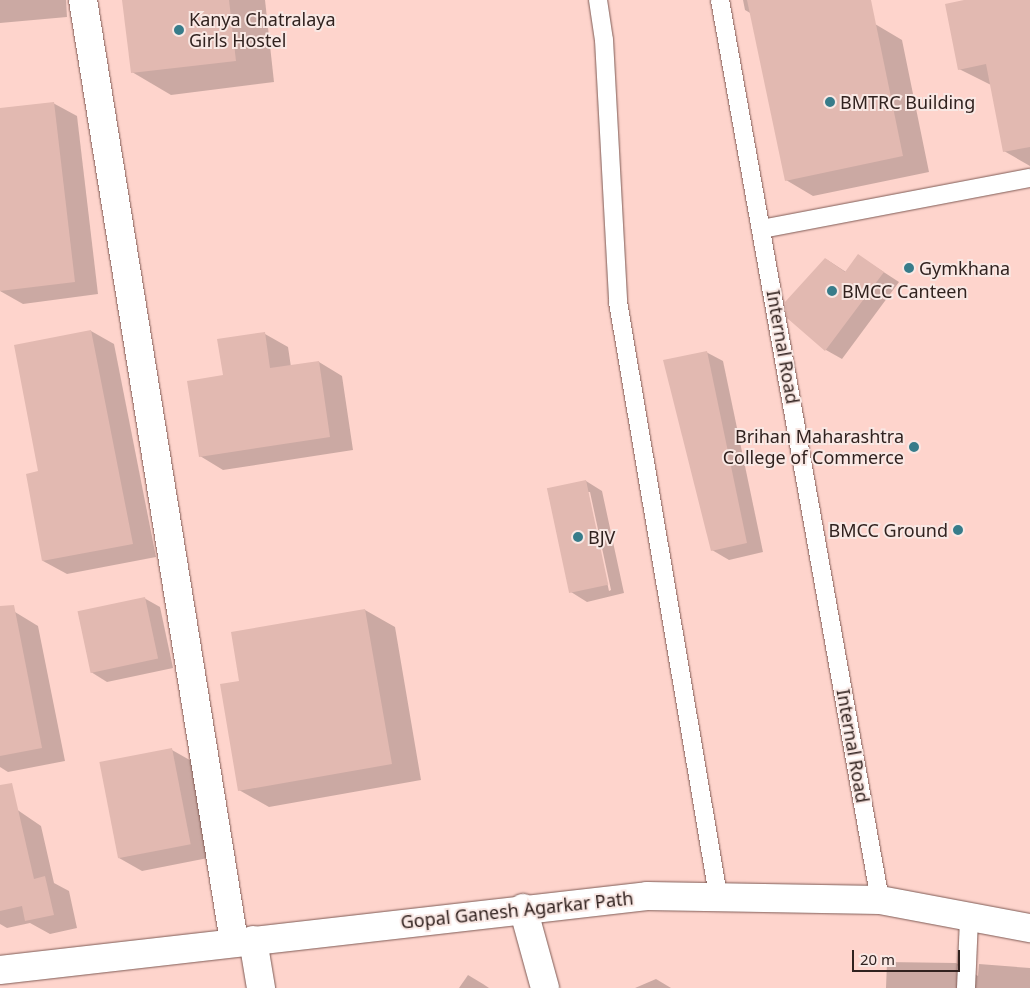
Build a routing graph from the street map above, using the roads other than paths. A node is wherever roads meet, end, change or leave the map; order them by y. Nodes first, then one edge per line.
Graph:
1 (83, 0) edge
2 (598, 0) edge
3 (720, 0) edge
4 (1030, 178) edge
5 (762, 229) junction
6 (718, 895) junction
7 (880, 900) junction
8 (523, 908) junction
9 (969, 918) junction
10 (1030, 928) edge
11 (244, 941) junction
12 (0, 970) edge
13 (261, 988) edge
14 (545, 988) edge
15 (966, 988) edge

1 - 11 street
2 - 6 lane
3 - 5 lane, Internal Road
4 - 5 lane
5 - 7 lane, Internal Road
6 - 7 street, Gopal Ganesh Agarkar Path
6 - 8 street, Gopal Ganesh Agarkar Path
7 - 9 street, Gopal Ganesh Agarkar Path
8 - 11 street, Gopal Ganesh Agarkar Path
8 - 14 street
9 - 10 street, Gopal Ganesh Agarkar Path
9 - 15 lane
11 - 12 street, Gopal Ganesh Agarkar Path
11 - 13 street

